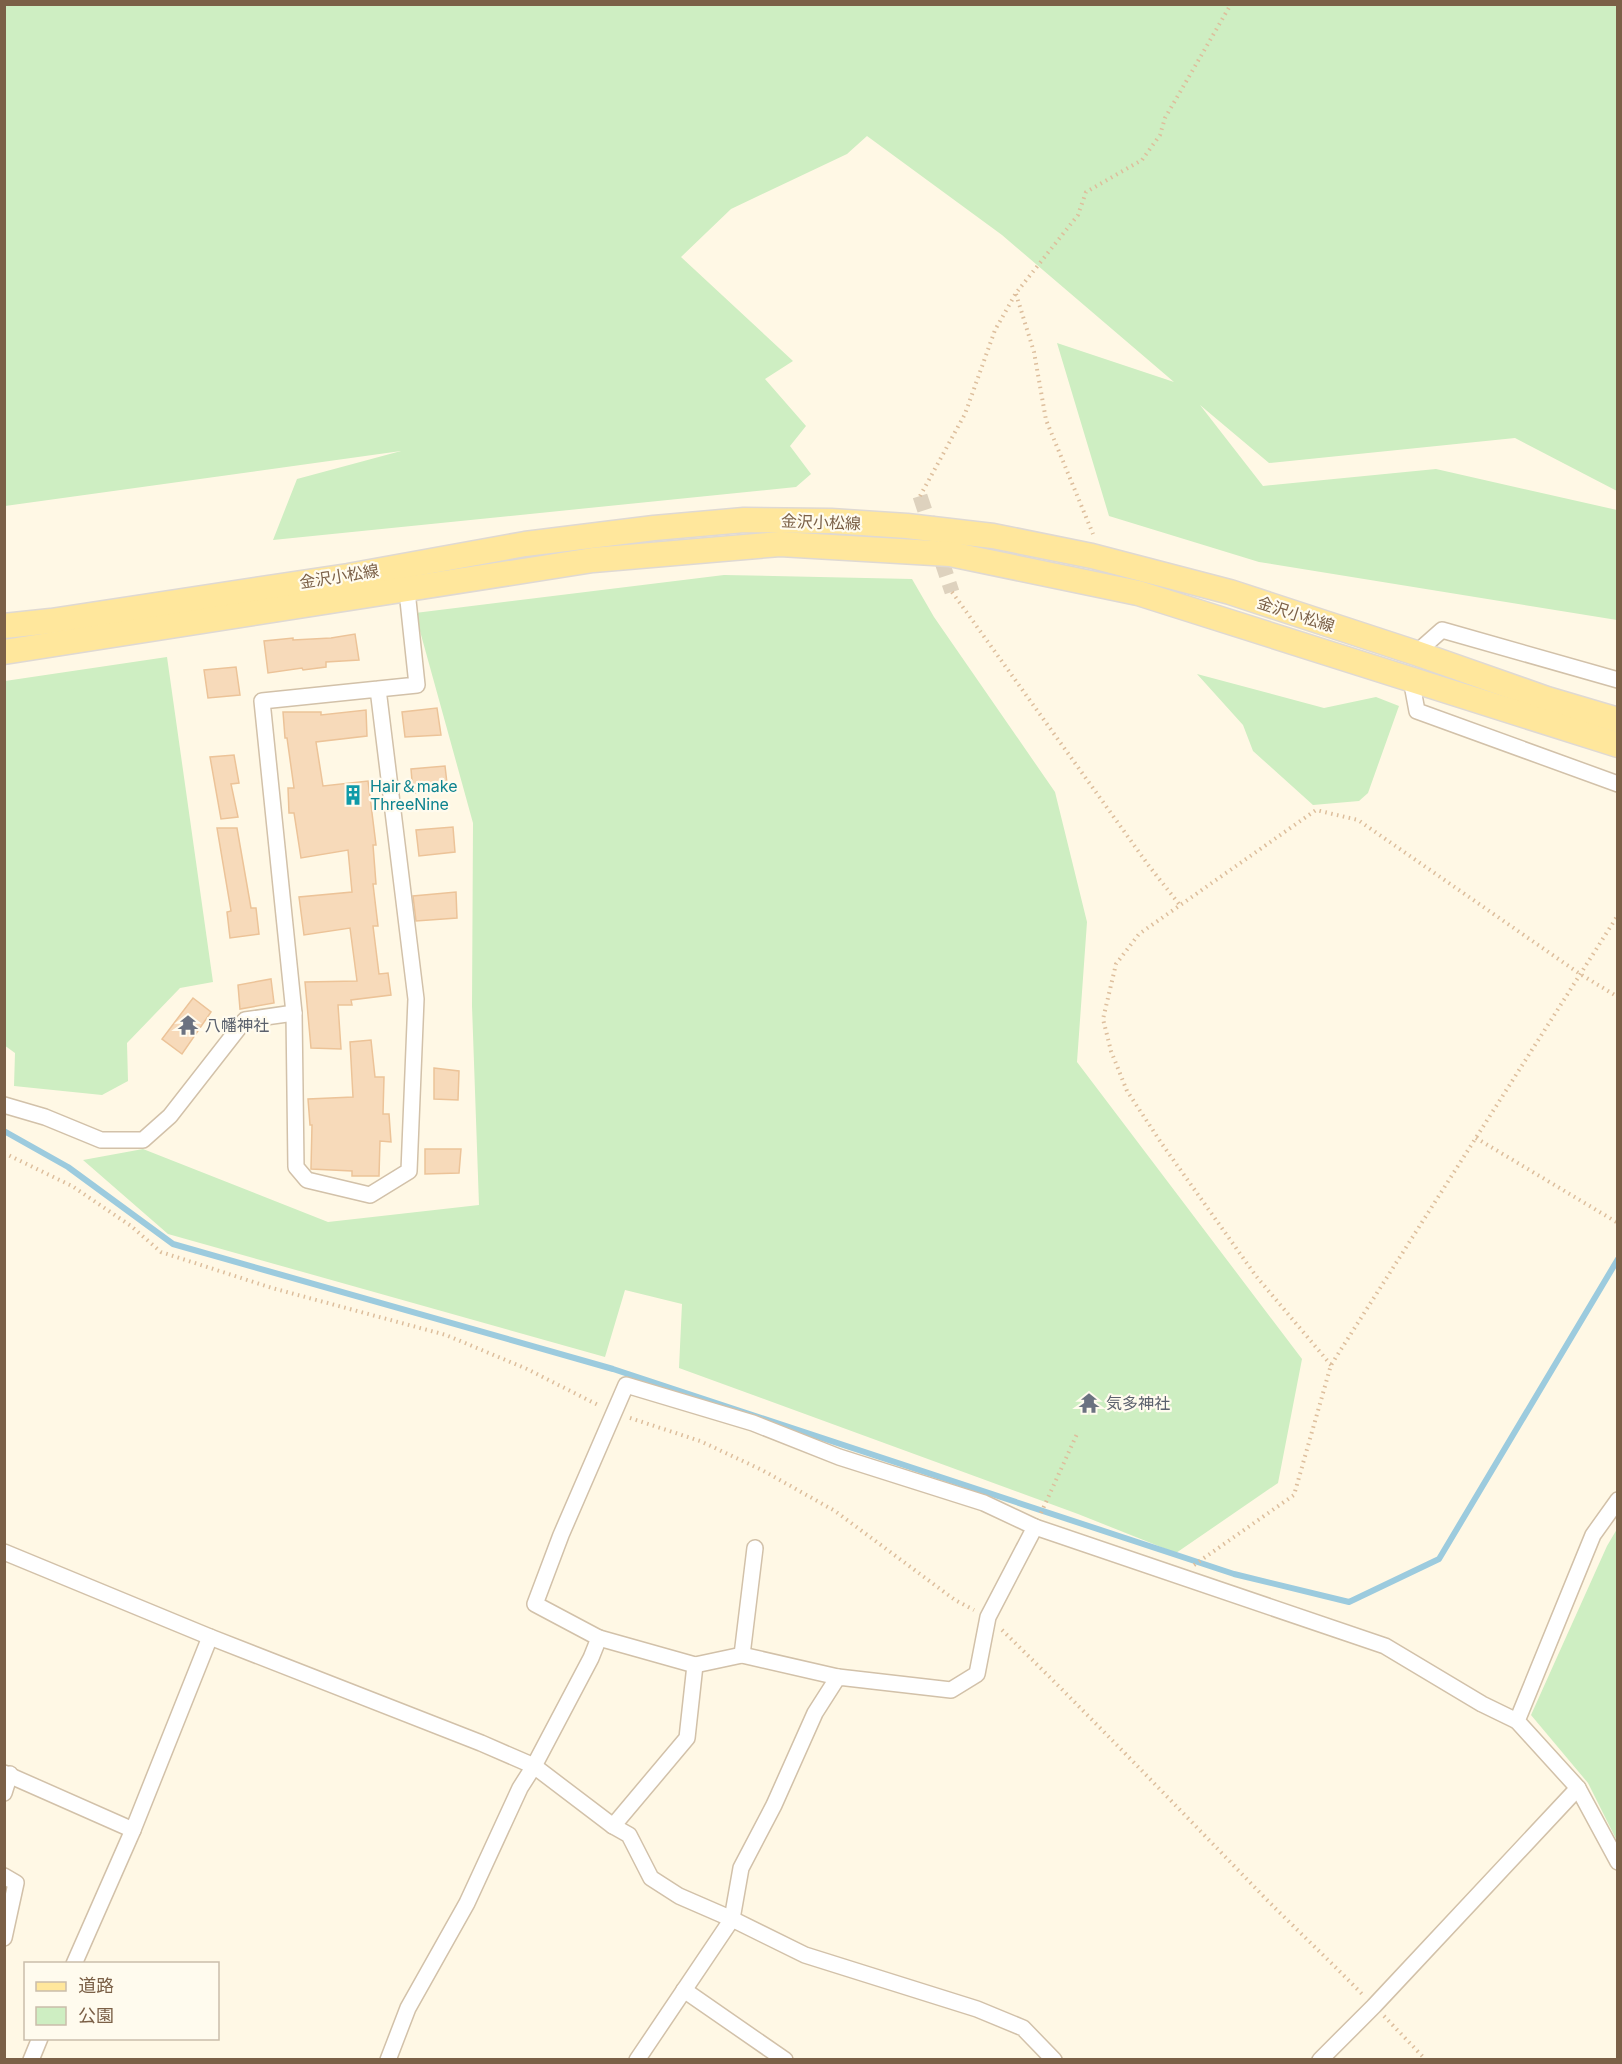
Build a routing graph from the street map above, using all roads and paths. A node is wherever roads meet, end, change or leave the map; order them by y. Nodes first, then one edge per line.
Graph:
1 (1231, 4) edge
2 (1016, 293) junction
3 (920, 496) dead end
4 (1095, 538) dead end
5 (407, 591) junction
6 (952, 592) tunnel mouth
7 (4, 626) edge
8 (4, 652) edge
9 (1416, 653) junction
10 (1411, 678) junction
11 (1617, 680) edge
12 (378, 689) junction
13 (1617, 720) edge
14 (1617, 745) edge
15 (1617, 784) edge
16 (1179, 904) junction
17 (1617, 915) edge
18 (1580, 974) junction
19 (1617, 997) edge
20 (294, 1013) junction
21 (4, 1105) edge
22 (1476, 1138) junction
23 (4, 1153) edge
24 (1617, 1223) edge
25 (1330, 1365) junction
26 (614, 1413) junction
27 (1077, 1434) dead end
28 (1617, 1500) edge
29 (1035, 1527) junction
30 (754, 1548) dead end
31 (4, 1552) edge
32 (1180, 1575) junction
33 (988, 1617) junction
34 (210, 1637) junction
35 (599, 1638) junction
36 (742, 1655) junction
37 (694, 1665) junction
38 (838, 1677) junction
39 (1517, 1721) junction
40 (534, 1766) junction
41 (7, 1773) edge
42 (1578, 1788) junction
43 (4, 1793) edge
44 (613, 1826) junction
45 (133, 1830) junction
46 (1617, 1862) edge
47 (4, 1876) edge
48 (732, 1919) junction
49 (4, 1938) edge
50 (75, 1962) edge
51 (684, 1990) junction
52 (1374, 2006) junction
53 (39, 2040) edge
54 (31, 2060) edge
55 (388, 2060) edge
56 (637, 2060) edge
57 (785, 2060) edge
58 (1054, 2060) edge
59 (1320, 2060) edge
60 (1426, 2060) edge

1 - 2 path
2 - 3 path
2 - 4 path
5 - 8 main road, 金沢小松線
5 - 10 main road, 金沢小松線
5 - 12 street
6 - 16 path
7 - 9 main road, 金沢小松線
9 - 11 street
9 - 13 main road, 金沢小松線
10 - 14 main road, 金沢小松線
10 - 15 street
12 - 20 street
12 - 20 street
16 - 18 path
16 - 25 path
17 - 18 path
18 - 19 path
18 - 22 path
20 - 21 street
22 - 24 path
22 - 25 path
23 - 26 path
25 - 32 path
26 - 29 street
26 - 33 path
26 - 35 street
27 - 29 path
28 - 39 street
29 - 32 street
29 - 33 street
30 - 36 street
31 - 34 street
32 - 39 street
33 - 38 street
33 - 52 path
34 - 40 street
34 - 45 street
35 - 37 street
35 - 40 street
36 - 37 street
36 - 38 street
37 - 44 street
38 - 48 street
39 - 42 street
40 - 44 street
40 - 55 street
41 - 43 street
41 - 45 street
42 - 46 street
42 - 52 street
44 - 48 street
45 - 50 street
47 - 49 street
48 - 51 street
48 - 58 street
51 - 56 street
51 - 57 street
52 - 59 street
52 - 60 path
53 - 54 street

